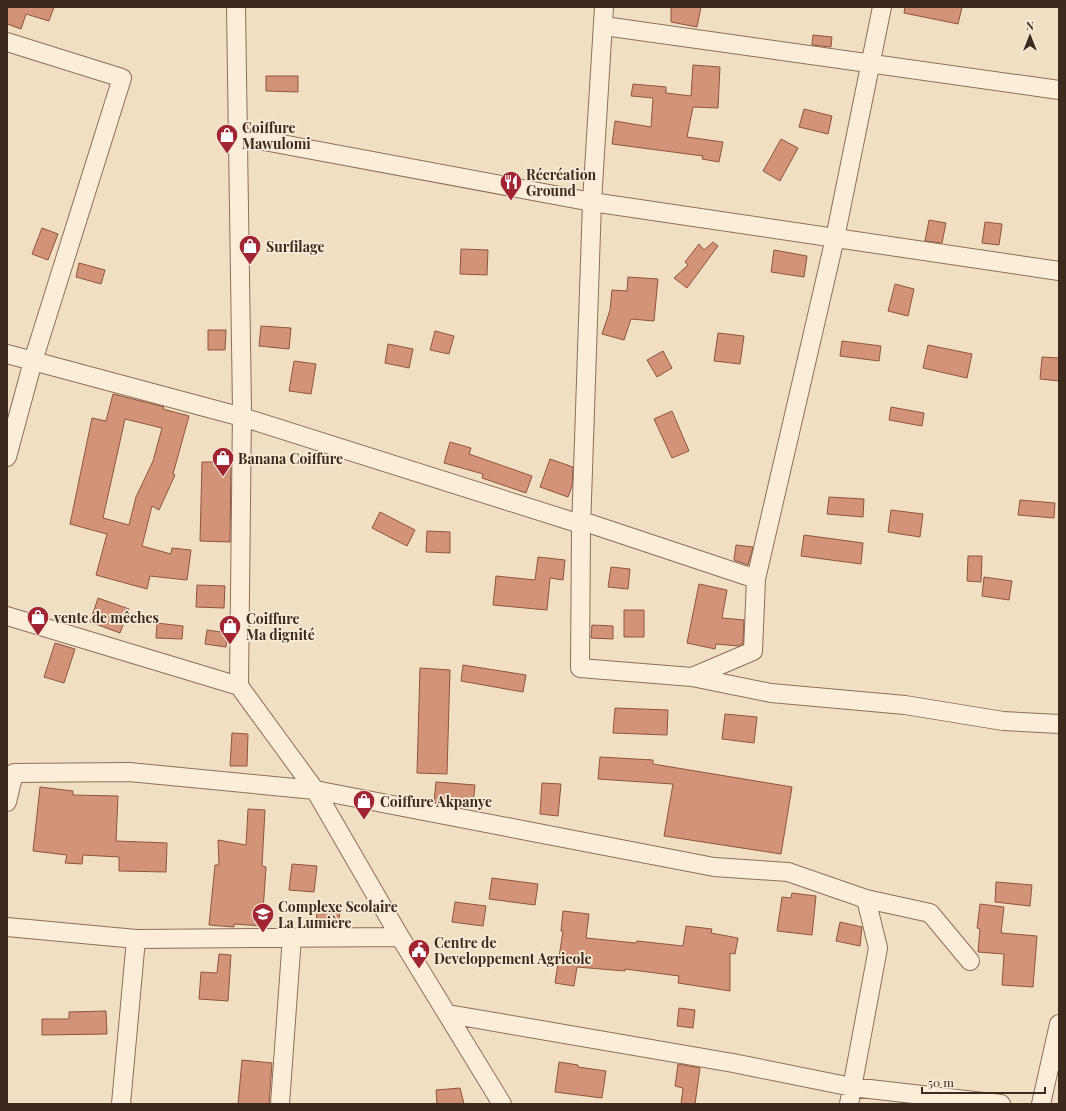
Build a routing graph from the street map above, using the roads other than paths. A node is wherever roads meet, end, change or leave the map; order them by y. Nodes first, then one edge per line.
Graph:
1 (236, 7) edge
2 (604, 7) edge
3 (882, 7) edge
4 (604, 26) junction
5 (7, 42) edge
6 (871, 64) junction
7 (1059, 90) edge
8 (238, 136) junction
9 (592, 202) junction
10 (835, 238) junction
11 (1059, 271) edge
12 (7, 354) edge
13 (33, 361) junction
14 (242, 417) junction
15 (7, 457) edge
16 (582, 521) junction
17 (756, 579) junction
18 (7, 616) edge
19 (692, 677) junction
20 (239, 686) junction
21 (1059, 724) edge
22 (315, 790) junction
23 (7, 802) edge
24 (866, 900) junction
25 (7, 927) edge
26 (292, 937) junction
27 (400, 937) junction
28 (136, 939) junction
29 (970, 961) dead end
30 (448, 1014) junction
31 (1059, 1024) edge
32 (850, 1096) edge
33 (121, 1104) edge
34 (280, 1104) edge
35 (502, 1104) edge
36 (1001, 1104) edge
37 (1041, 1104) edge

1 - 8 street
2 - 4 street
3 - 6 street
4 - 6 street
4 - 9 street
5 - 13 street
6 - 7 street
6 - 10 street
8 - 9 street
8 - 14 street
9 - 10 street
9 - 16 street
10 - 11 street
10 - 17 street
12 - 13 street
13 - 14 street
13 - 15 street
14 - 16 street
14 - 20 street
16 - 17 street
16 - 19 street
17 - 19 street
18 - 20 street
19 - 21 street
20 - 22 street
22 - 23 street
22 - 24 street
22 - 27 street
24 - 29 street
24 - 32 street
25 - 28 street
26 - 27 street
26 - 28 street
26 - 34 street
27 - 30 street
28 - 33 street
30 - 32 street
30 - 35 street
31 - 37 street
32 - 36 street

